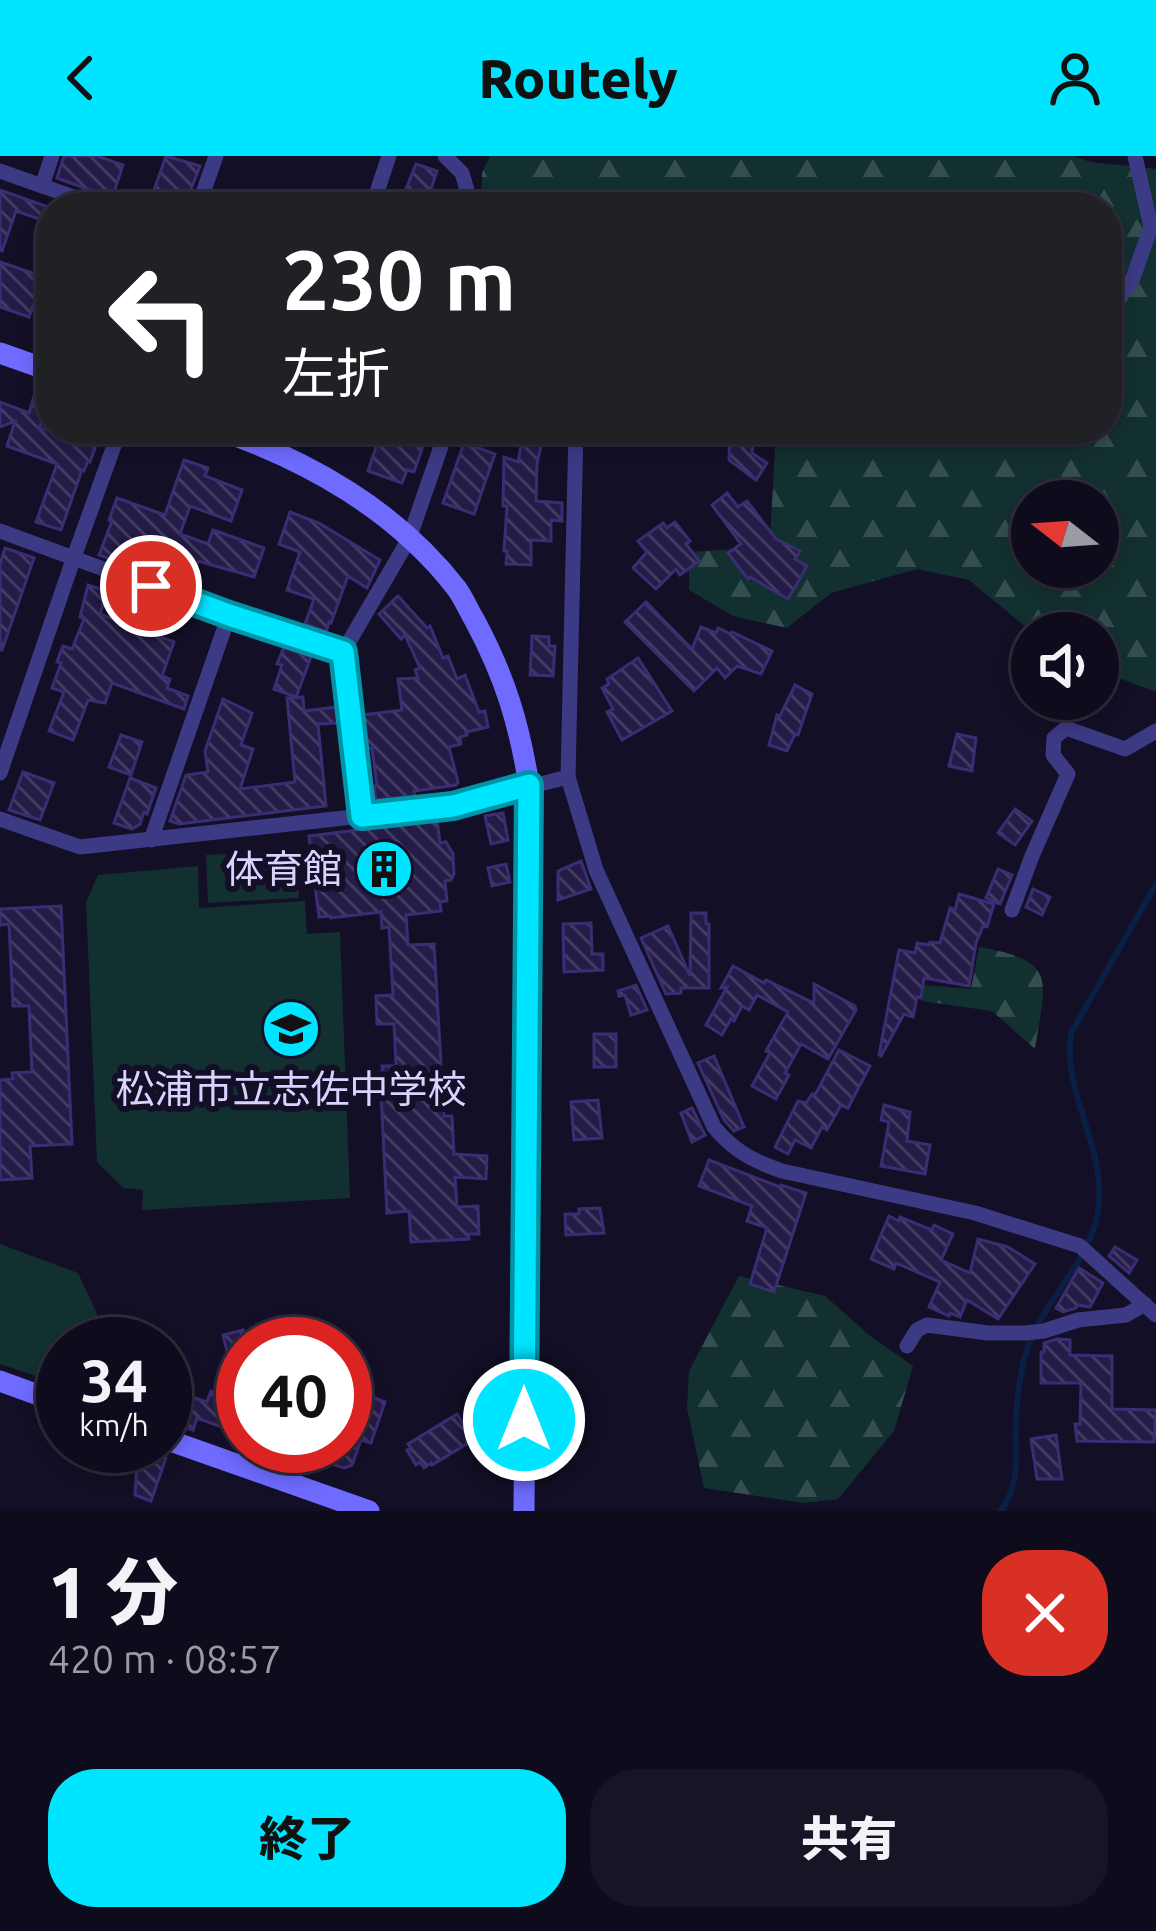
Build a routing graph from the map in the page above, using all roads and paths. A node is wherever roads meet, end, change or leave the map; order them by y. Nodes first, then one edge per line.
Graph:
1 (52, 156) edge
2 (216, 156) edge
3 (389, 156) edge
4 (1135, 156) edge
5 (442, 157) edge
6 (0, 170) edge
7 (42, 186) junction
8 (59, 192) edge
9 (203, 192) edge
10 (377, 192) edge
11 (468, 192) edge
12 (1122, 294) edge
13 (0, 353) edge
14 (36, 366) edge
15 (115, 444) edge
16 (259, 444) edge
17 (442, 444) edge
18 (576, 444) edge
19 (0, 531) edge
20 (409, 539) junction
21 (74, 556) junction
22 (229, 615) junction
23 (343, 652) junction
24 (1156, 731) edge
25 (0, 773) edge
26 (568, 777) junction
27 (529, 785) junction
28 (362, 816) junction
29 (0, 819) edge
30 (151, 840) junction
31 (1012, 910) dead end
32 (1150, 1309) edge
33 (907, 1346) dead end
34 (0, 1382) edge
35 (36, 1394) edge
36 (192, 1449) edge
37 (368, 1511) edge
38 (524, 1511) edge

1 - 7 street
2 - 9 street
3 - 10 street
4 - 12 street
5 - 11 street
6 - 7 street
7 - 8 street
13 - 14 street
15 - 21 street
16 - 20 street
17 - 20 street
18 - 26 street
19 - 21 street
20 - 23 street
20 - 27 street
21 - 22 street
21 - 25 street
22 - 23 street
22 - 30 street
23 - 28 street
24 - 31 street
26 - 27 street
26 - 32 street
27 - 28 street
27 - 38 street
28 - 30 street
29 - 30 street
32 - 33 street
34 - 35 street
36 - 37 street

